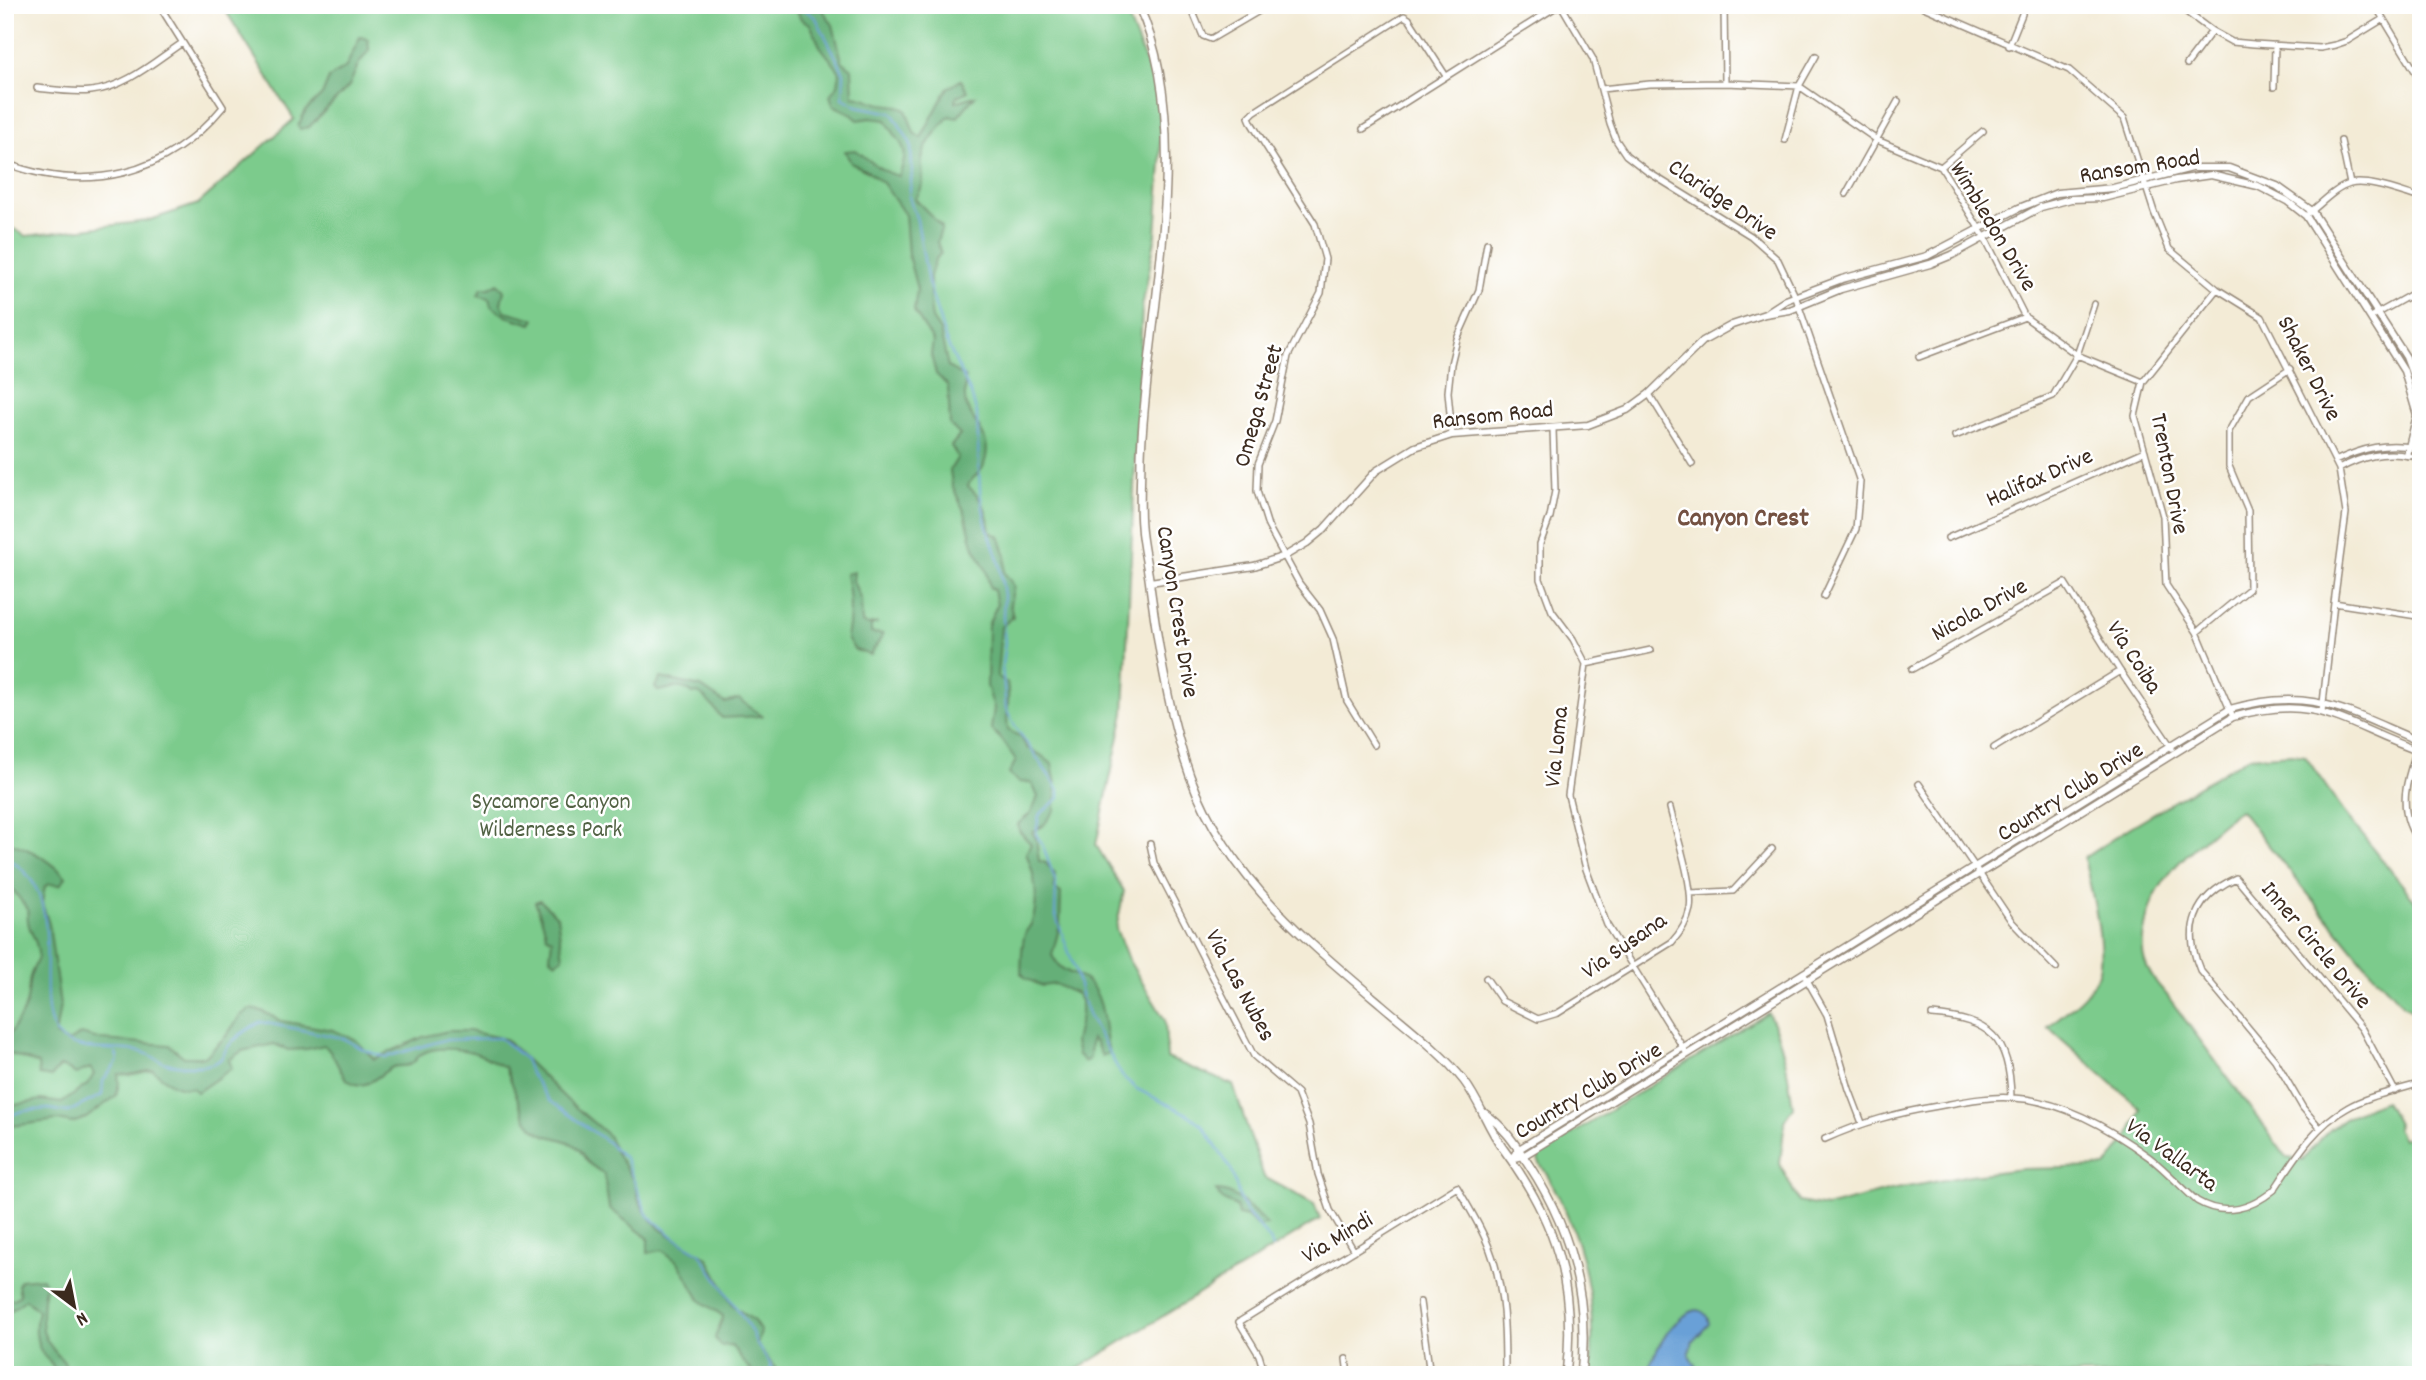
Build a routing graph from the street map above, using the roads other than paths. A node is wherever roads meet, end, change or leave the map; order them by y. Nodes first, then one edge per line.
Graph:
1 (159, 5) edge
2 (1138, 5) edge
3 (1190, 5) edge
4 (1269, 5) edge
5 (1560, 5) edge
6 (1724, 5) edge
7 (1919, 5) edge
8 (2022, 5) edge
9 (2177, 5) edge
10 (2375, 5) edge
11 (2383, 19) junction
12 (2212, 31) junction
13 (183, 43) junction
14 (2276, 45) junction
15 (2009, 46) junction
16 (1816, 56) dead end
17 (2187, 64) dead end
18 (1446, 76) junction
19 (2421, 81) edge
20 (1725, 83) junction
21 (1799, 86) junction
22 (2274, 87) dead end
23 (37, 88) dead end
24 (1601, 89) junction
25 (1898, 101) dead end
26 (1363, 129) dead end
27 (1983, 131) dead end
28 (1785, 140) dead end
29 (1877, 140) junction
30 (2341, 141) dead end
31 (5, 163) edge
32 (1941, 167) junction
33 (2145, 184) junction
34 (2350, 184) junction
35 (1846, 194) dead end
36 (2421, 198) edge
37 (2312, 211) junction
38 (2306, 216) junction
39 (1980, 229) junction
40 (1984, 238) junction
41 (1487, 243) dead end
42 (2217, 289) junction
43 (2414, 293) dead end
44 (1796, 298) junction
45 (2094, 304) dead end
46 (1800, 305) junction
47 (2378, 313) junction
48 (1765, 314) junction
49 (2025, 317) junction
50 (2371, 317) junction
51 (2077, 355) junction
52 (1919, 357) dead end
53 (2290, 369) junction
54 (2143, 382) junction
55 (2416, 387) edge
56 (1649, 394) junction
57 (2421, 397) edge
58 (1553, 429) junction
59 (1452, 435) junction
60 (1955, 436) dead end
61 (2415, 448) edge
62 (2145, 450) junction
63 (2414, 457) edge
64 (2335, 461) junction
65 (1692, 464) dead end
66 (2339, 468) junction
67 (1948, 538) dead end
68 (1285, 556) junction
69 (1150, 582) junction
70 (2065, 583) joint
71 (1824, 596) dead end
72 (2334, 603) junction
73 (2421, 606) edge
74 (2419, 617) edge
75 (2197, 632) junction
76 (1651, 650) dead end
77 (1586, 664) junction
78 (1912, 669) dead end
79 (2120, 671) junction
80 (2325, 702) junction
81 (2322, 712) junction
82 (2232, 713) junction
83 (2421, 742) edge
84 (1374, 746) dead end
85 (1994, 748) dead end
86 (2172, 748) junction
87 (2419, 751) edge
88 (1919, 784) dead end
89 (1671, 808) dead end
90 (1150, 844) dead end
91 (2421, 845) edge
92 (1772, 849) dead end
93 (1977, 870) junction
94 (1690, 894) junction
95 (1633, 967) junction
96 (2056, 968) dead end
97 (1803, 972) junction
98 (1486, 978) dead end
99 (1807, 980) junction
100 (1931, 1015) dead end
101 (1685, 1051) junction
102 (2421, 1083) edge
103 (2395, 1091) junction
104 (2011, 1098) junction
105 (1483, 1112) junction
106 (1862, 1123) junction
107 (2319, 1128) junction
108 (1825, 1139) dead end
109 (1521, 1153) junction
110 (1511, 1159) junction
111 (1354, 1251) junction
112 (1420, 1302) dead end
113 (1346, 1359) dead end
114 (1265, 1375) edge
115 (1348, 1375) edge
116 (1430, 1375) edge
117 (1505, 1375) edge
118 (1566, 1375) edge
119 (1581, 1375) edge

1 - 13 street
2 - 69 main road, Canyon Crest Drive
3 - 4 street
5 - 18 street
5 - 24 street, Claridge Drive
6 - 20 street
7 - 15 street, Shaker Drive
8 - 15 street
9 - 12 street
10 - 11 street
11 - 14 street
11 - 19 street
12 - 14 street
12 - 17 street
13 - 23 street
13 - 31 street
14 - 22 street
15 - 33 street, Shaker Drive
16 - 21 street
18 - 26 street
18 - 68 street, Omega Street
20 - 21 street
20 - 24 street
21 - 28 street
21 - 29 street, Wimbledon Drive
24 - 44 street, Claridge Drive
25 - 29 street
27 - 32 street
29 - 32 street, Wimbledon Drive
29 - 35 street
30 - 34 street
32 - 39 street, Wimbledon Drive
33 - 37 street, Ransom Road
33 - 38 street, Ransom Road
33 - 39 street, Ransom Road
33 - 40 street, Ransom Road
33 - 42 street, Shaker Drive
34 - 36 street
34 - 37 street
37 - 38 street
37 - 47 street, Ransom Road
38 - 50 street, Ransom Road
39 - 40 street, Wimbledon Drive
39 - 44 street, Ransom Road
40 - 46 street, Ransom Road
40 - 49 street, Wimbledon Drive
41 - 59 street
42 - 53 street, Shaker Drive
42 - 54 street, Trenton Drive
43 - 47 street
44 - 46 street, Claridge Drive
44 - 48 street, Ransom Road
45 - 51 street
46 - 48 street, Ransom Road
46 - 71 street, Claridge Drive
47 - 50 street
47 - 55 street, Ransom Road
48 - 56 street, Ransom Road
49 - 51 street, Wimbledon Drive
49 - 52 street
50 - 55 street, Ransom Road
51 - 54 street, Wimbledon Drive
51 - 60 street
53 - 64 street, Shaker Drive
53 - 75 street
54 - 62 street, Trenton Drive
55 - 57 street, Ransom Road
55 - 61 street, Ransom Road
56 - 58 street, Ransom Road
56 - 65 street
58 - 59 street, Ransom Road
58 - 77 street
59 - 68 street, Ransom Road
61 - 63 street, Ransom Road
61 - 64 street
62 - 67 street, Halifax Drive
62 - 75 street, Trenton Drive
63 - 66 street
64 - 66 street, Shaker Drive
66 - 72 street, Shaker Drive
68 - 69 street, Ransom Road
68 - 84 street, Omega Street
69 - 105 main road, Canyon Crest Drive
70 - 78 street, Nicola Drive
70 - 79 street, Via Coiba
72 - 74 street
72 - 80 street, Shaker Drive
73 - 74 street
75 - 82 street, Trenton Drive
76 - 77 street
77 - 95 street, Via Loma
79 - 85 street
79 - 86 street, Via Coiba
80 - 81 street, Shaker Drive
80 - 82 street, Country Club Drive
80 - 83 street, Country Club Drive
81 - 82 street, Country Club Drive
81 - 87 street, Country Club Drive
82 - 86 street, Country Club Drive
83 - 87 street
86 - 93 street, Country Club Drive
87 - 91 street
88 - 93 street
89 - 94 street, Via Susana
90 - 111 street, Via Las Nubes
92 - 94 street
93 - 96 street
93 - 97 street, Country Club Drive
93 - 99 street, Country Club Drive
94 - 95 street, Via Susana
95 - 98 street, Via Susana
95 - 101 street, Via Loma
97 - 99 street
97 - 101 street, Country Club Drive
99 - 101 street, Country Club Drive
99 - 106 street
100 - 104 street
101 - 109 street, Country Club Drive
102 - 103 street, Via Vallarta
103 - 107 street, Via Vallarta
103 - 107 street, Inner Circle Drive
104 - 106 street, Via Vallarta
104 - 107 street, Via Vallarta
105 - 109 main road, Canyon Crest Drive
105 - 110 main road, Canyon Crest Drive
106 - 108 street, Via Vallarta
109 - 110 street, Country Club Drive
109 - 119 main road, Canyon Crest Drive
110 - 118 main road, Canyon Crest Drive
111 - 114 street, Via Mindi
111 - 117 street, Via Mindi
112 - 116 street
113 - 115 street

